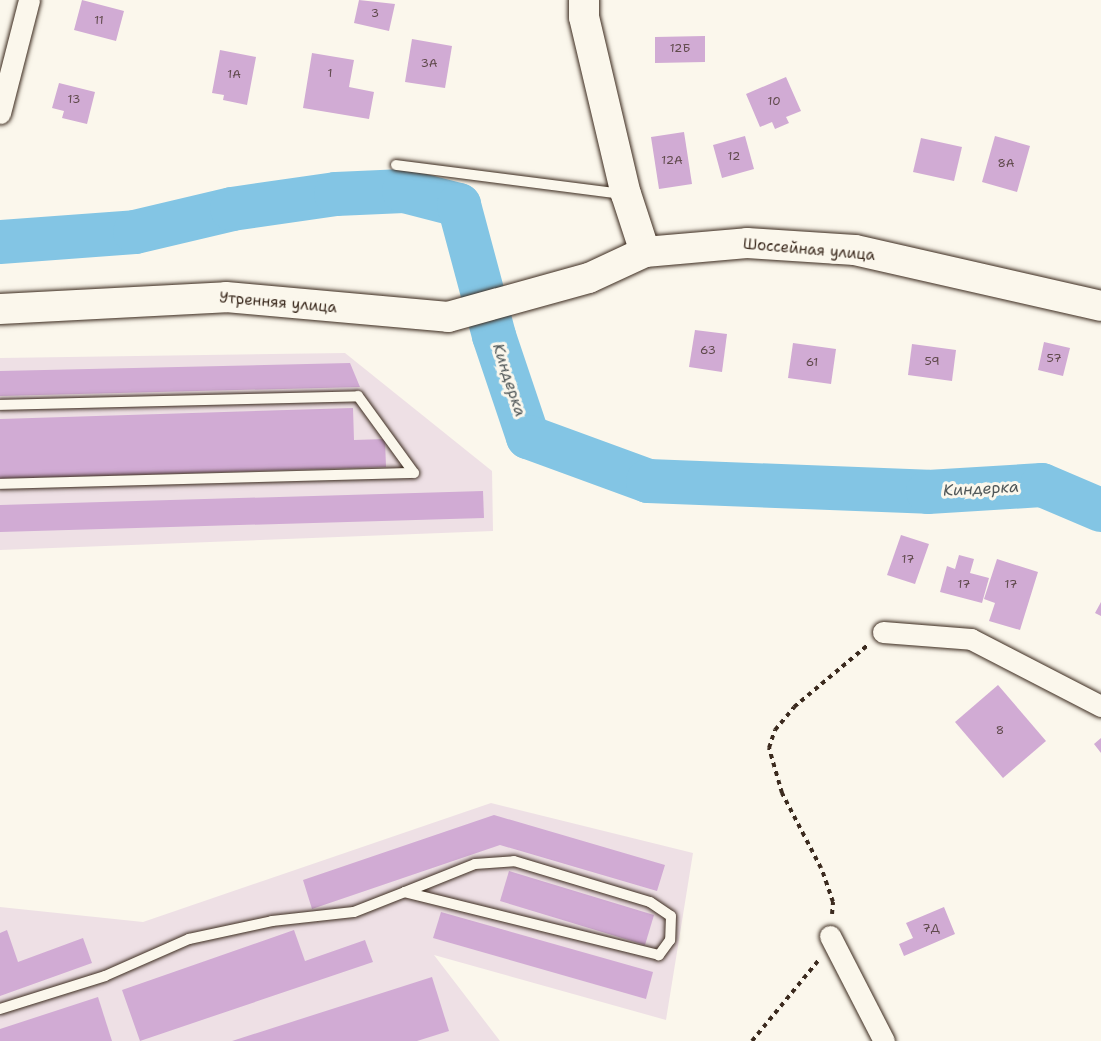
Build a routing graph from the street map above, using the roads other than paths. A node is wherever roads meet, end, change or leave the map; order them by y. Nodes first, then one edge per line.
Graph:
1 (29, 0) edge
2 (584, 0) edge
3 (0, 113) edge
4 (396, 165) dead end
5 (626, 194) junction
6 (645, 252) junction
7 (517, 299) joint
8 (1101, 306) edge
9 (0, 309) edge
10 (0, 405) edge
11 (0, 484) edge
12 (884, 632) road end
13 (1101, 706) edge
14 (405, 892) junction
15 (830, 936) road end
16 (0, 1009) edge
17 (884, 1041) edge

1 - 3 street
2 - 5 street
4 - 5 lane
5 - 6 street
6 - 7 street, Шоссейная улица
6 - 8 street, Шоссейная улица
7 - 9 street, Утренняя улица
10 - 11 lane
12 - 13 street
14 - 14 lane
14 - 16 lane
15 - 17 street

